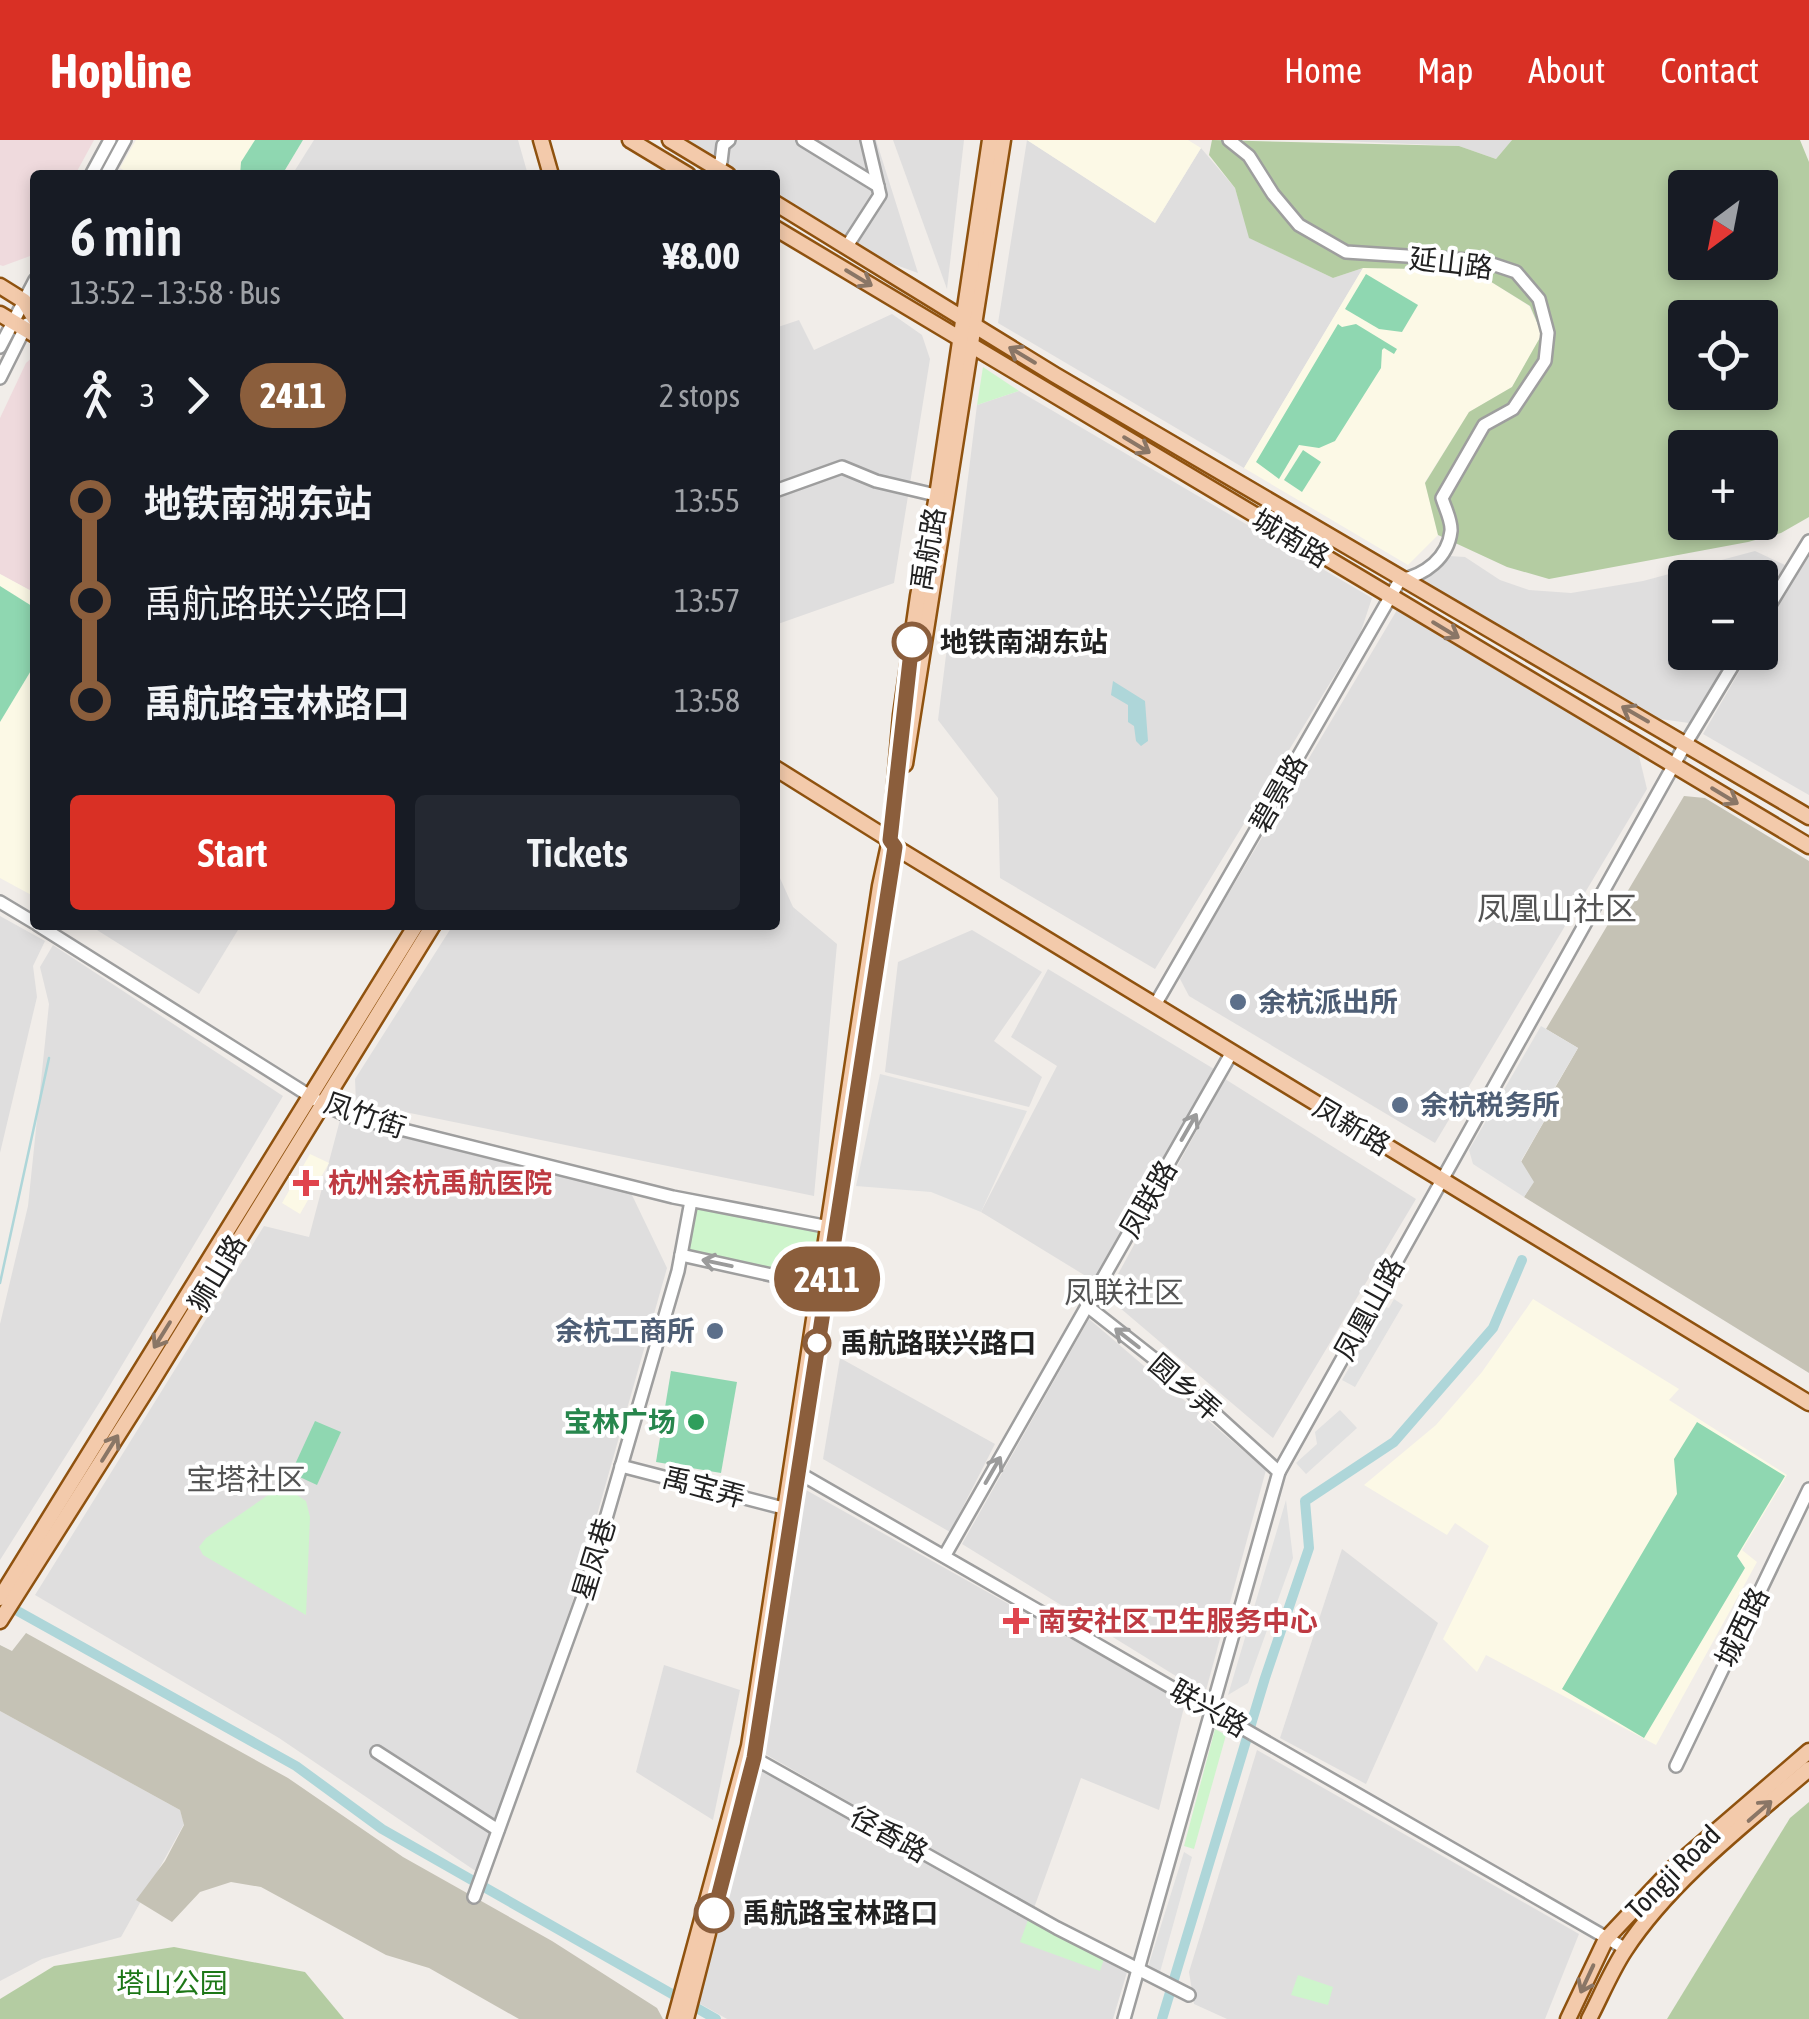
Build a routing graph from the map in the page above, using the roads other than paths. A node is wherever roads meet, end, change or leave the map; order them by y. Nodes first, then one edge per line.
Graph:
1 (110, 140) edge
2 (125, 140) edge
3 (541, 140) edge
4 (630, 140) edge
5 (670, 140) edge
6 (729, 140) edge
7 (803, 140) edge
8 (867, 140) edge
9 (990, 140) edge
10 (1003, 140) edge
11 (1232, 141) edge
12 (94, 170) edge
13 (109, 170) edge
14 (549, 170) edge
15 (680, 170) edge
16 (719, 170) edge
17 (721, 170) edge
18 (878, 186) junction
19 (780, 206) edge
20 (780, 231) edge
21 (847, 246) junction
22 (0, 286) edge
23 (24, 318) edge
24 (968, 322) junction
25 (965, 342) junction
26 (0, 347) edge
27 (0, 378) edge
28 (780, 490) edge
29 (943, 497) junction
30 (1807, 544) edge
31 (1400, 580) junction
32 (1778, 592) edge
33 (1390, 597) junction
34 (1730, 670) edge
35 (1686, 743) junction
36 (1674, 766) junction
37 (780, 771) edge
38 (780, 781) edge
39 (1809, 817) edge
40 (891, 844) junction
41 (1809, 846) edge
42 (0, 902) edge
43 (30, 920) edge
44 (46, 930) edge
45 (413, 930) edge
46 (430, 930) edge
47 (1156, 1005) junction
48 (1232, 1052) junction
49 (315, 1099) junction
50 (1440, 1180) junction
51 (694, 1206) junction
52 (829, 1226) junction
53 (681, 1255) junction
54 (821, 1286) junction
55 (1087, 1306) junction
56 (1809, 1404) edge
57 (621, 1466) junction
58 (796, 1471) junction
59 (1279, 1472) junction
60 (1809, 1489) edge
61 (787, 1509) junction
62 (945, 1555) junction
63 (14, 1586) junction
64 (0, 1598) edge
65 (0, 1621) edge
66 (1214, 1710) junction
67 (1809, 1751) edge
68 (378, 1752) dead end
69 (750, 1756) junction
70 (1676, 1766) dead end
71 (1809, 1769) edge
72 (498, 1830) junction
73 (474, 1897) dead end
74 (1606, 1939) junction
75 (1626, 1949) junction
76 (1138, 1972) junction
77 (687, 1991) junction
78 (1186, 1994) dead end
79 (675, 2019) edge
80 (686, 2019) edge
81 (1124, 2019) edge
82 (1568, 2019) edge
83 (1588, 2019) edge

1 - 12 street
2 - 13 street
3 - 14 main road
4 - 15 main road
5 - 16 main road
6 - 17 street
7 - 18 street
8 - 18 street
9 - 24 main road, 禹航路
10 - 24 main road, 禹航路
11 - 31 street, 延山路
18 - 21 street
19 - 21 main road, 城南路
20 -> 25 main road, 城南路
21 - 24 main road, 城南路
22 - 23 main road
23 - 26 street
23 - 27 street
24 - 25 main road, 禹航路
31 -> 24 main road, 城南路
25 - 29 main road, 禹航路
25 -> 33 main road, 城南路
28 - 29 street
29 - 40 main road, 禹航路
30 - 32 street
31 - 33 street, 碧景路
35 -> 31 main road, 城南路
33 -> 36 main road, 城南路
33 - 47 street, 碧景路
34 - 35 street, 凤凰山路
35 - 36 street, 凤凰山路
35 - 39 main road, 城南路
36 -> 41 main road, 城南路
36 - 50 street, 凤凰山路
37 - 40 main road, 凤新路
38 - 40 main road, 凤新路
40 - 47 main road, 凤新路
40 - 52 main road, 禹航路
40 - 58 main road, 禹航路
42 - 43 street, 凤竹街
44 - 49 street, 凤竹街
45 - 49 main road, 狮山路
46 - 49 main road, 狮山路
47 - 48 main road, 凤新路
48 - 50 main road, 凤新路
55 -> 48 street, 凤联路
49 - 51 street, 凤竹街
49 - 63 main road, 狮山路
50 - 56 main road, 凤新路
50 - 59 street, 凤凰山路
51 - 52 street, 凤竹街
51 - 53 street, 星凤巷
52 - 54 main road, 禹航路
54 -> 53 street
53 - 57 street, 星凤巷
54 - 58 main road, 禹航路
59 -> 55 street, 圆乡弄
62 -> 55 street, 凤联路
57 - 61 street, 禹宝弄
57 - 72 street, 星凤巷
58 - 61 main road, 禹航路
58 - 62 street, 联兴路
58 - 69 main road, 禹航路
59 - 66 street, 凤凰山路
60 - 70 street, 城西路
61 - 69 main road, 禹航路
62 - 66 street, 联兴路
63 - 64 main road, 狮山路
63 - 65 main road, 狮山路
66 - 74 street, 联兴路
66 - 76 street, 凤凰山路
67 - 74 main road, Tongji Road
68 - 72 street
69 - 76 street, 径香路
69 - 77 main road, 禹航路
75 -> 71 main road, Tongji Road
72 - 73 street, 星凤巷
74 - 75 street, 联兴路
74 -> 82 main road, Tongji Road
75 - 83 main road, Tongji Road
76 - 78 street, 径香路
76 - 81 street, 凤凰山路
77 - 79 main road, 禹航路
77 - 80 main road, 禹航路

